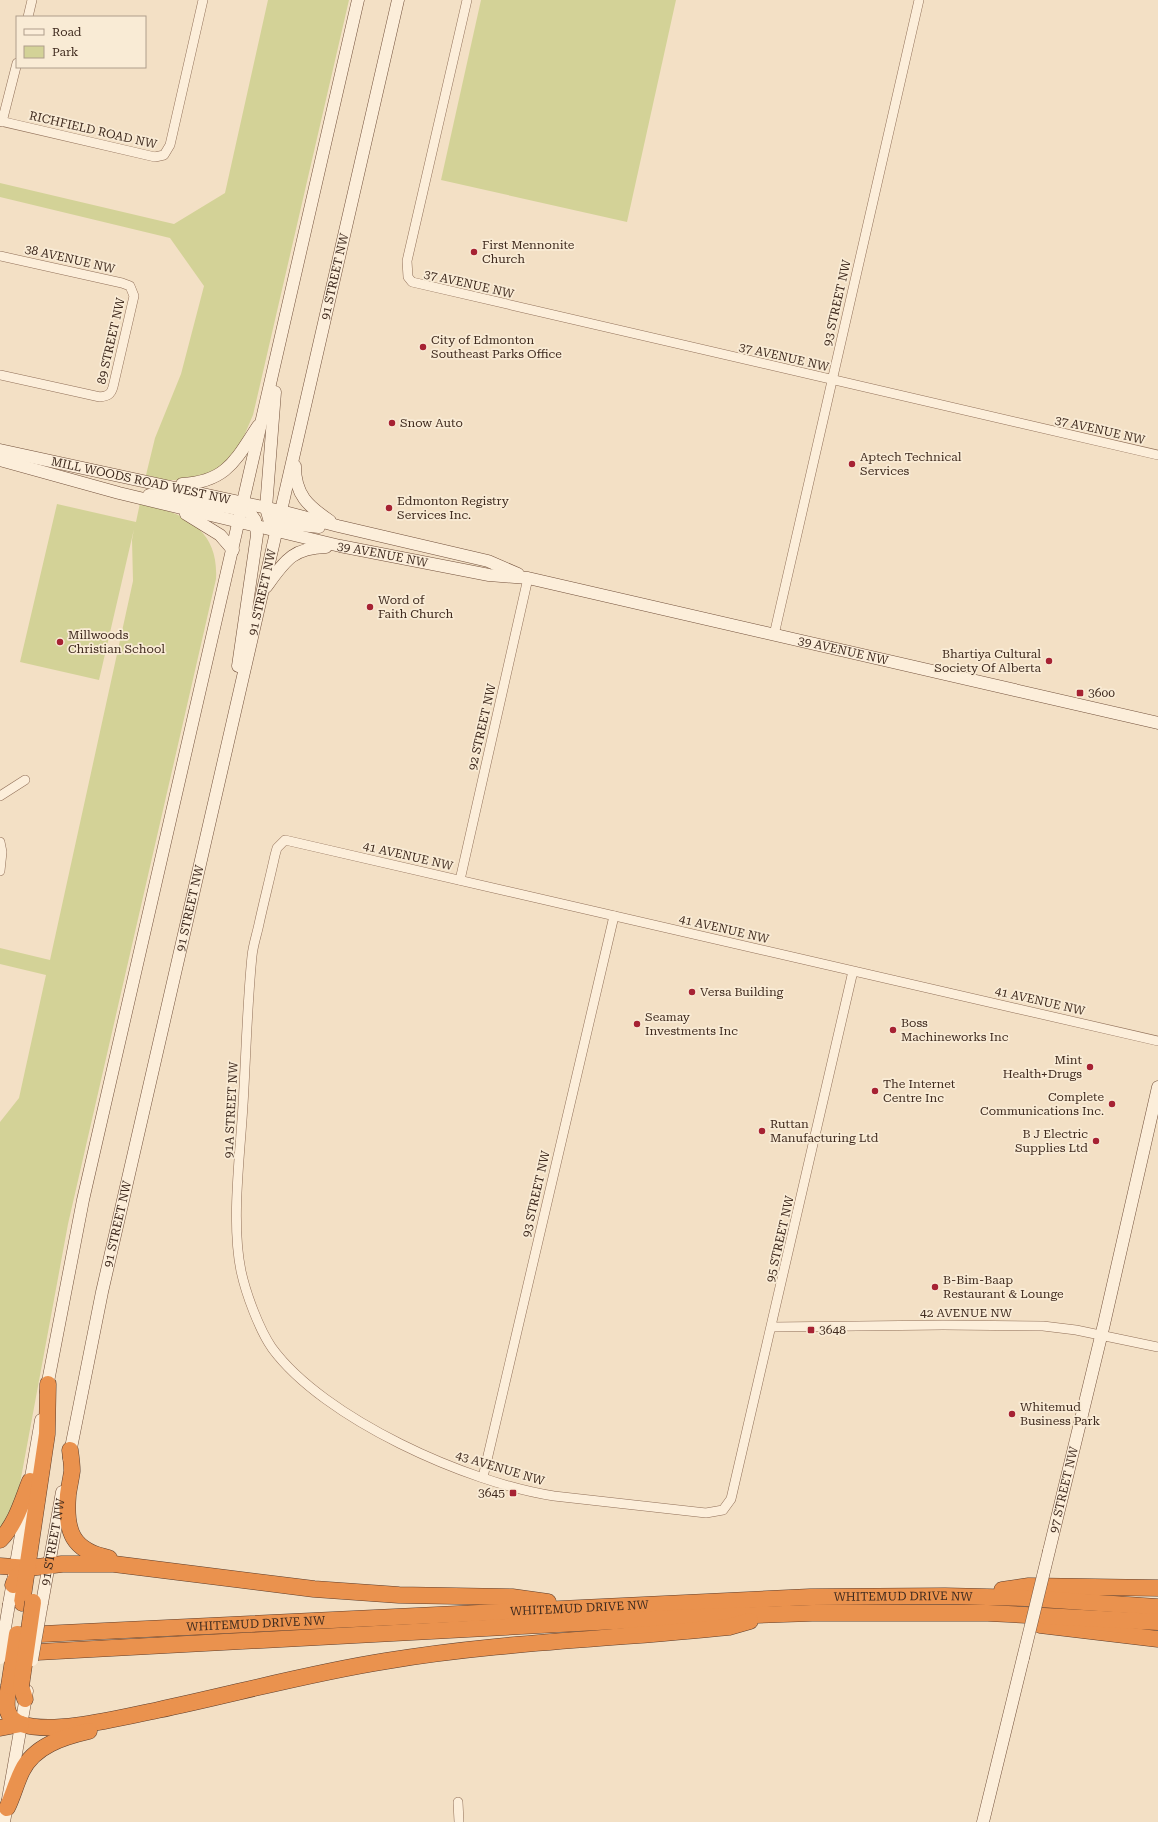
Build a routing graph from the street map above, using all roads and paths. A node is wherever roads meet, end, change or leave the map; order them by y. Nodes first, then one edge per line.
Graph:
1 (32, 0) edge
2 (203, 0) edge
3 (358, 0) edge
4 (398, 0) edge
5 (467, 0) edge
6 (919, 0) edge
7 (28, 16) edge
8 (16, 67) edge
9 (1, 122) edge
10 (0, 256) edge
11 (132, 290) joint
12 (283, 325) junction
13 (0, 374) edge
14 (831, 380) junction
15 (263, 418) junction
16 (0, 450) edge
17 (295, 450) junction
18 (1158, 455) edge
19 (0, 460) edge
20 (165, 486) junction
21 (119, 493) junction
22 (168, 505) junction
23 (281, 511) junction
24 (247, 515) junction
25 (272, 519) junction
26 (338, 526) junction
27 (367, 532) junction
28 (340, 546) junction
29 (233, 550) junction
30 (528, 578) junction
31 (263, 592) junction
32 (774, 635) junction
33 (1158, 723) edge
34 (227, 743) junction
35 (25, 780) dead end
36 (0, 796) edge
37 (285, 840) joint
38 (0, 842) edge
39 (0, 870) edge
40 (460, 880) junction
41 (614, 916) junction
42 (853, 971) junction
43 (1158, 1041) edge
44 (1158, 1087) edge
45 (772, 1327) junction
46 (1102, 1335) junction
47 (1158, 1347) edge
48 (295, 1374) joint
49 (48, 1384) junction
50 (70, 1450) junction
51 (483, 1477) junction
52 (30, 1481) junction
53 (723, 1510) joint
54 (0, 1540) edge
55 (49, 1565) junction
56 (15, 1567) edge
57 (142, 1567) junction
58 (13, 1584) joint
59 (1158, 1588) edge
60 (945, 1596) junction
61 (27, 1603) junction
62 (587, 1607) junction
63 (1158, 1607) edge
64 (988, 1613) junction
65 (777, 1614) junction
66 (1158, 1622) edge
67 (0, 1636) edge
68 (1158, 1639) edge
69 (0, 1654) edge
70 (0, 1658) edge
71 (21, 1689) junction
72 (206, 1699) junction
73 (21, 1724) junction
74 (0, 1728) edge
75 (458, 1802) dead end
76 (5, 1815) edge
77 (459, 1822) edge
78 (983, 1822) edge

1 - 7 street
2 - 9 street, RICHFIELD ROAD NW
3 - 12 main road
4 - 17 main road, 91 STREET NW
5 - 14 street, 37 AVENUE NW
6 - 14 street, 93 STREET NW
8 - 9 street
10 - 11 street, 38 AVENUE NW
11 - 13 street, 89 STREET NW
12 - 15 main road
12 - 25 main road, 91 STREET NW
14 - 18 street, 37 AVENUE NW
14 - 32 street, 93 STREET NW
15 - 20 main road
15 - 24 main road
16 - 20 main road, MILL WOODS ROAD WEST NW
17 - 23 main road, 91 STREET NW
17 - 26 main road
19 - 21 main road, MILL WOODS ROAD WEST NW
20 - 24 main road, MILL WOODS ROAD WEST NW
21 - 22 main road, MILL WOODS ROAD WEST NW
21 - 24 main road
22 - 24 main road, MILL WOODS ROAD WEST NW
22 - 29 main road
23 - 25 main road, MILL WOODS ROAD WEST NW
23 - 26 main road, 39 AVENUE NW
24 - 25 main road, MILL WOODS ROAD WEST NW
24 - 25 main road
24 - 29 main road
24 - 34 main road
25 - 27 main road
25 - 28 main road, 39 AVENUE NW
25 - 31 main road, 91 STREET NW
26 - 27 main road, 39 AVENUE NW
27 - 30 main road, 39 AVENUE NW
28 - 30 main road, 39 AVENUE NW
28 - 31 main road
29 - 49 main road
30 - 32 main road, 39 AVENUE NW
30 - 40 street, 92 STREET NW
31 - 34 main road, 91 STREET NW
32 - 33 main road, 39 AVENUE NW
34 - 50 main road, 91 STREET NW
35 - 36 street
37 - 40 street, 41 AVENUE NW
37 - 48 street, 91A STREET NW
38 - 39 street
40 - 41 street, 41 AVENUE NW
41 - 42 street, 41 AVENUE NW
41 - 51 street, 93 STREET NW
42 - 43 street, 41 AVENUE NW
42 - 45 street, 95 STREET NW
44 - 46 main road, 97 STREET NW
45 - 46 street, 42 AVENUE NW
45 - 53 street, 95 STREET NW
46 - 47 street, 42 AVENUE NW
46 - 78 main road, 97 STREET NW, bridge
48 - 51 street, 43 AVENUE NW
49 - 52 main road
49 - 56 highway
50 - 55 main road, 91 STREET NW
50 - 57 highway
51 - 53 street, 43 AVENUE NW
52 - 54 highway
52 - 56 main road
55 - 56 highway
55 - 57 highway
55 - 61 main road, 91 STREET NW
56 - 58 highway
56 - 61 highway
57 - 62 highway
58 - 61 main road, 91 STREET NW
59 - 60 highway
60 - 62 highway, WHITEMUD DRIVE NW
60 - 63 highway, WHITEMUD DRIVE NW
61 - 70 main road, 91 STREET NW, bridge
61 - 71 highway, bridge
62 - 67 highway, WHITEMUD DRIVE NW
64 - 65 highway, WHITEMUD DRIVE NW
64 - 66 highway, WHITEMUD DRIVE NW
64 - 68 highway
65 - 69 highway, WHITEMUD DRIVE NW
65 - 72 highway
71 - 73 main road
71 - 73 highway
72 - 73 highway
72 - 76 highway
73 - 74 highway
73 - 76 main road
75 - 77 street

